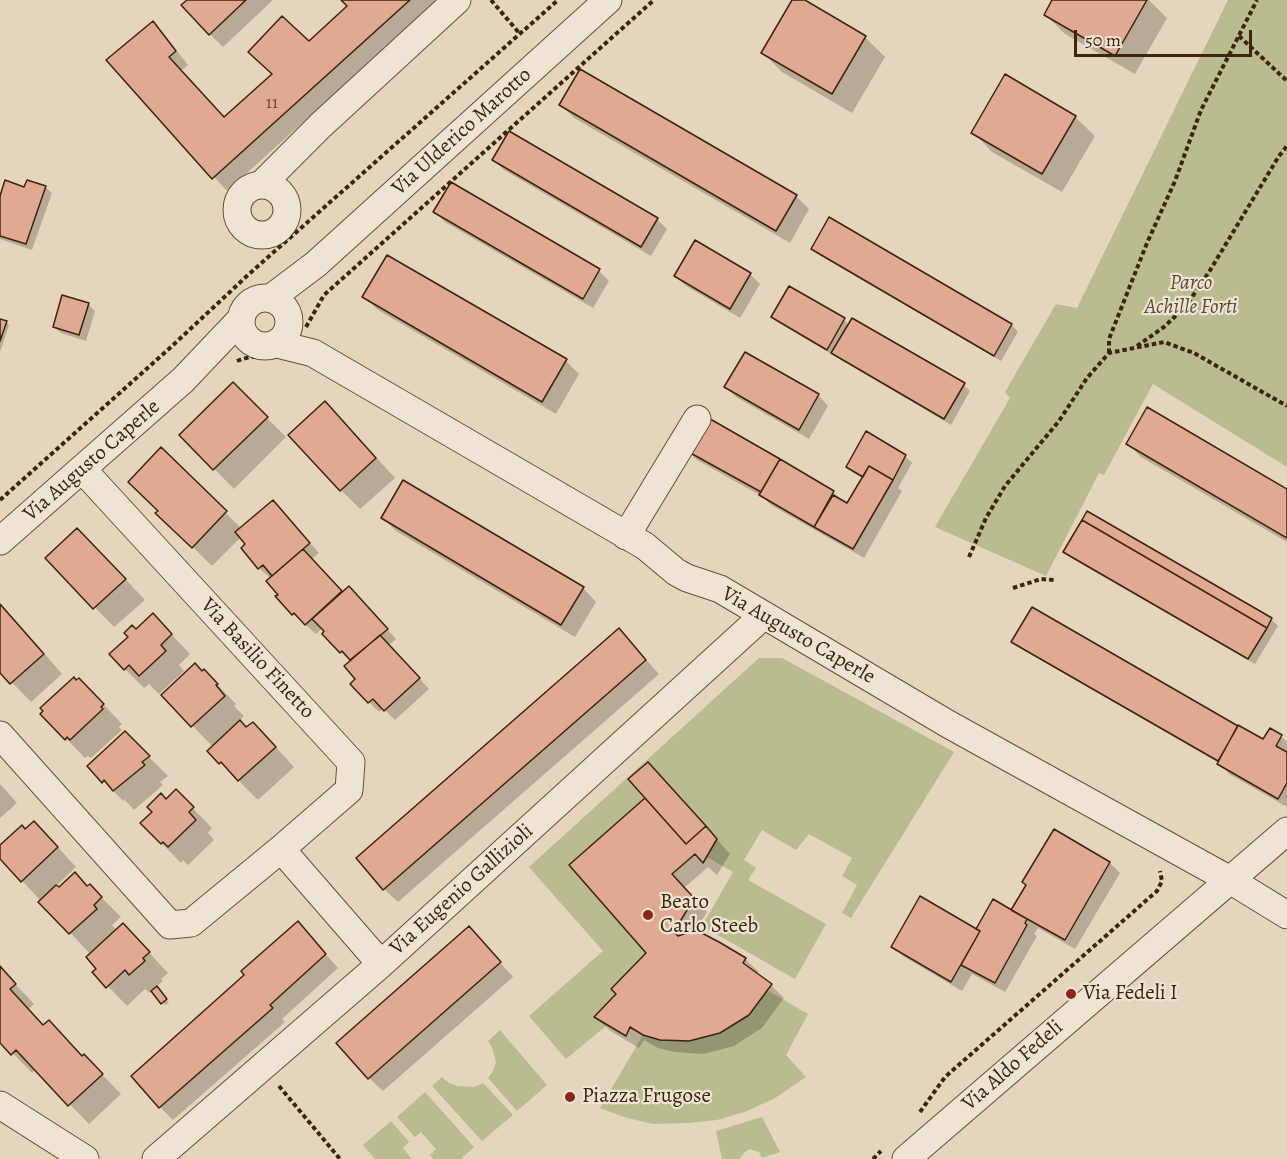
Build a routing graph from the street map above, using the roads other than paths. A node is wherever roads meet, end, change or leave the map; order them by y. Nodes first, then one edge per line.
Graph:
1 (457, 0) edge
2 (608, 0) edge
3 (262, 184) dead end
4 (316, 264) junction
5 (271, 298) junction
6 (241, 319) junction
7 (285, 340) junction
8 (183, 380) junction
9 (697, 419) dead end
10 (82, 470) junction
11 (626, 536) junction
12 (0, 541) edge
13 (764, 615) junction
14 (0, 735) edge
15 (1287, 831) edge
16 (281, 849) junction
17 (1230, 880) junction
18 (1287, 915) edge
19 (381, 964) junction
20 (0, 1105) edge
21 (895, 1154) edge
22 (85, 1159) edge
23 (156, 1159) edge

1 - 3 street
2 - 4 street, Via Ulderico Marotto
4 - 5 street, Via Ulderico Marotto
4 - 7 street, Via Ulderico Marotto
5 - 6 street, Via Augusto Caperle
5 - 7 street, Via Augusto Caperle
6 - 7 street, Via Augusto Caperle
6 - 8 street, Via Augusto Caperle
7 - 8 street, Via Augusto Caperle
7 - 11 street, Via Augusto Caperle
8 - 10 street, Via Augusto Caperle
9 - 11 street
10 - 12 street, Via Augusto Caperle
10 - 16 street, Via Basilio Finetto
11 - 13 street, Via Augusto Caperle
13 - 17 street, Via Augusto Caperle
13 - 19 street, Via Eugenio Gallizioli
14 - 16 street, Via Basilio Finetto
15 - 17 street, Via Aldo Fedeli
16 - 19 street
17 - 18 street, Via Augusto Caperle
17 - 21 street, Via Aldo Fedeli
19 - 23 street, Via Eugenio Gallizioli
20 - 22 street

